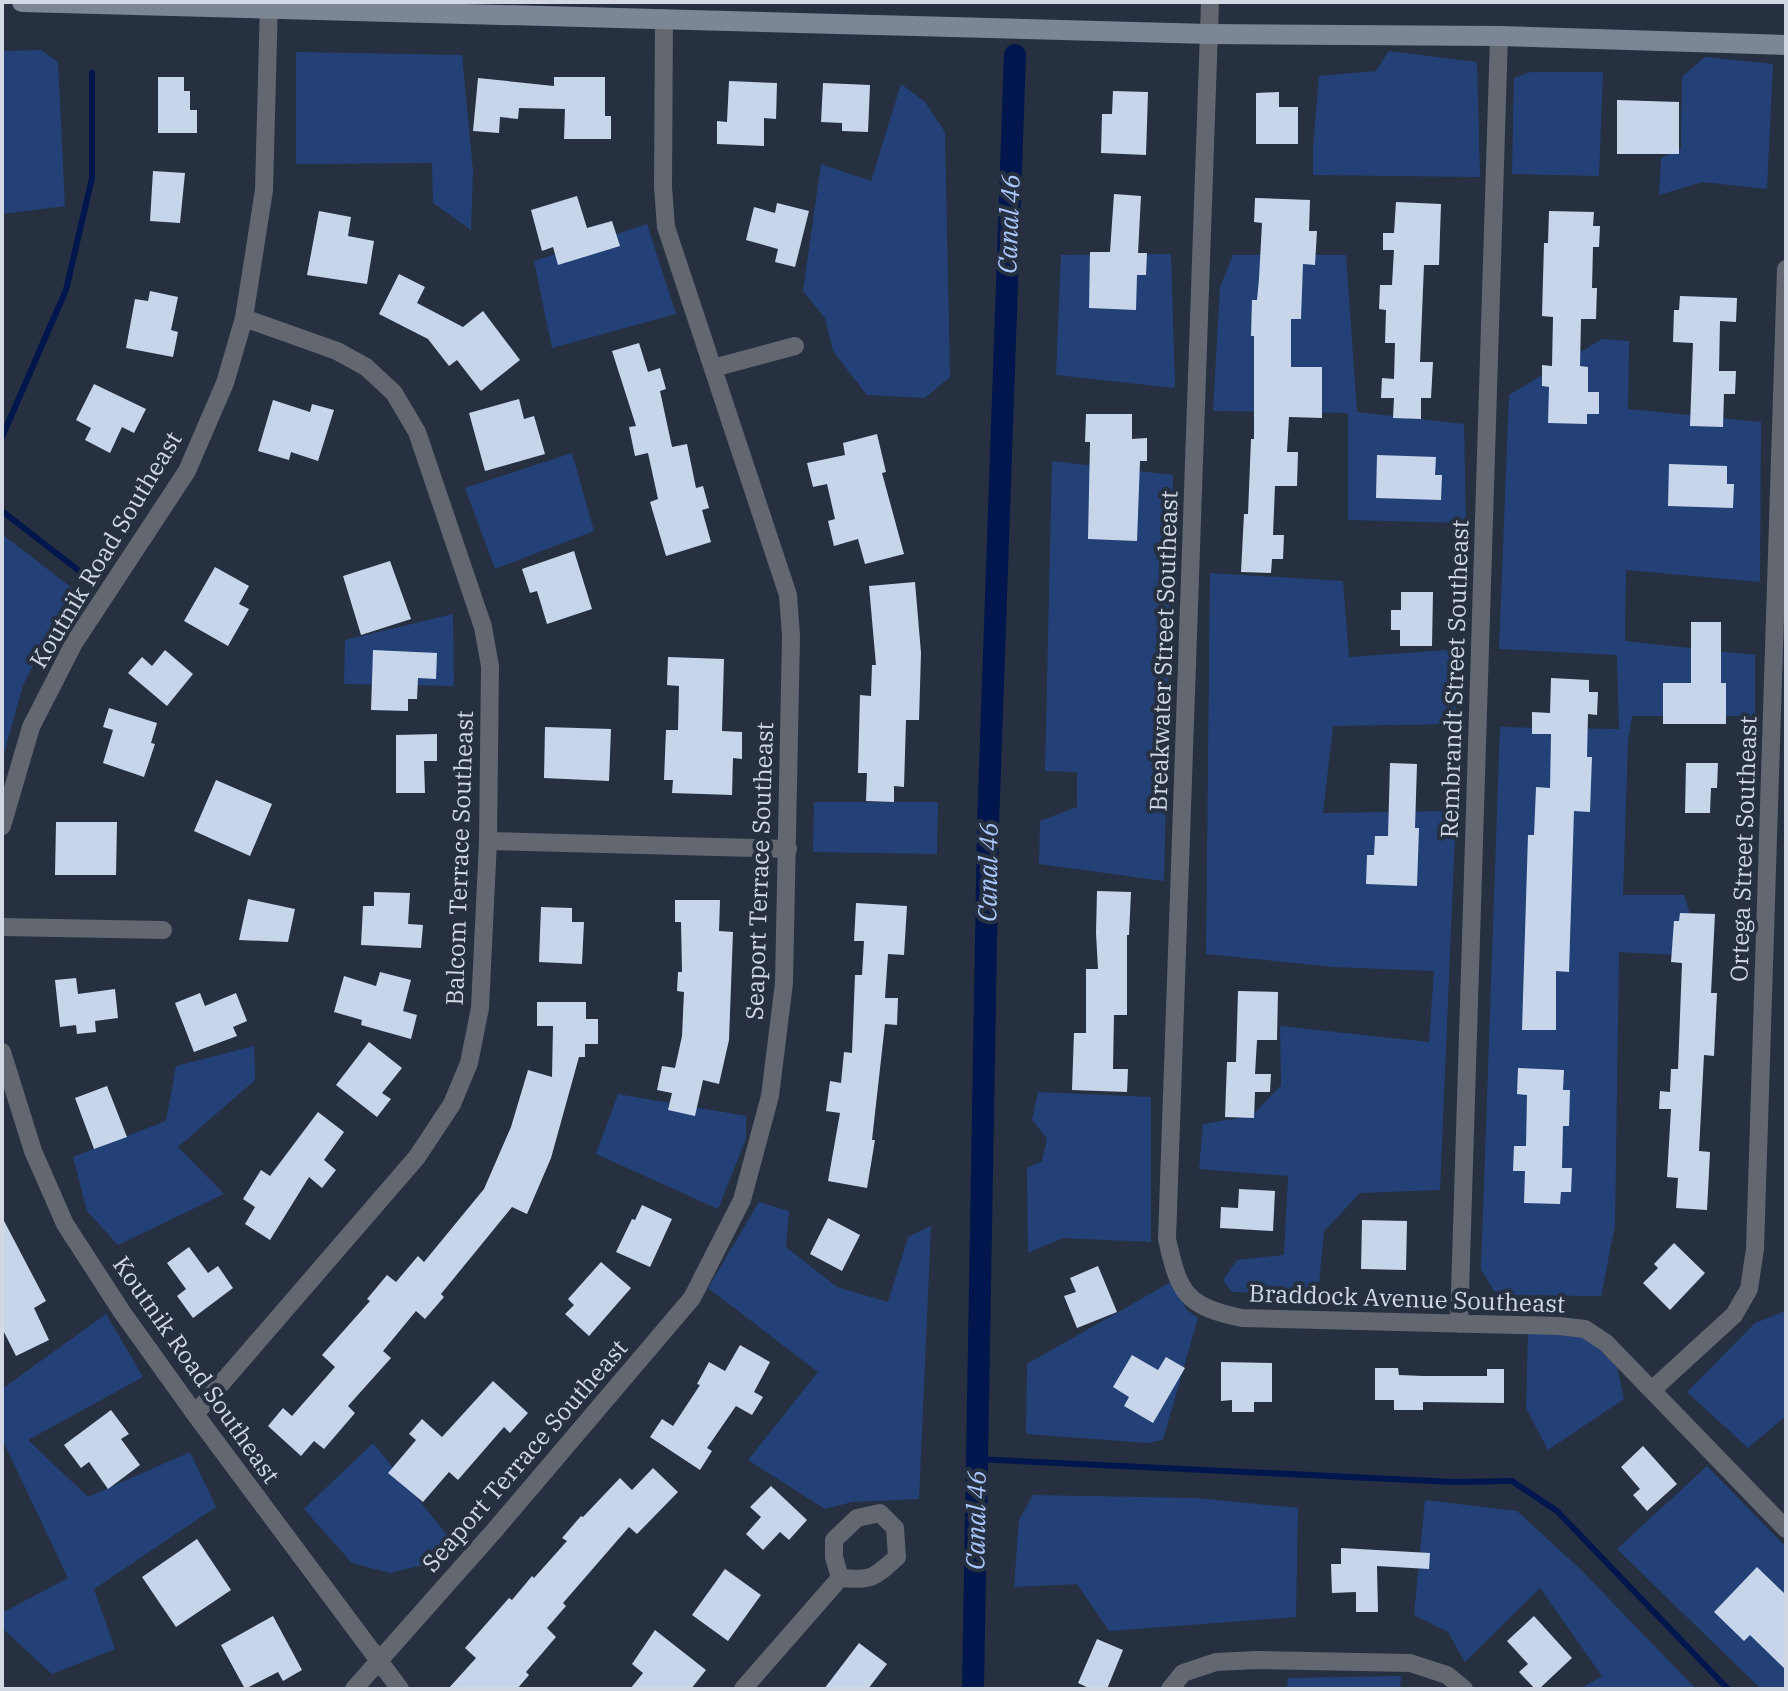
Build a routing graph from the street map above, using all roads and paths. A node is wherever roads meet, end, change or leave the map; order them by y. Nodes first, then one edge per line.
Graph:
1 (22, 2) edge
2 (1210, 2) edge
3 (269, 6) edge
4 (664, 18) junction
5 (1209, 34) junction
6 (1499, 36) junction
7 (1786, 45) edge
8 (1786, 269) edge
9 (244, 318) junction
10 (795, 346) dead end
11 (1785, 353) edge
12 (713, 368) junction
13 (2, 826) edge
14 (488, 841) junction
15 (788, 849) junction
16 (2, 927) edge
17 (163, 930) dead end
18 (2, 1052) edge
19 (1188, 1296) joint
20 (1459, 1324) junction
21 (1652, 1390) junction
22 (195, 1414) junction
23 (1786, 1529) edge
24 (840, 1578) dead end
25 (379, 1660) junction
26 (354, 1689) edge
27 (400, 1689) edge
28 (743, 1689) edge
29 (1170, 1689) edge
30 (1464, 1689) edge

1 - 3 street
2 - 5 street, Breakwater Street Southeast
3 - 4 street
3 - 9 street, Koutnik Road Southeast
4 - 5 street
4 - 12 street, Seaport Terrace Southeast
5 - 6 street
5 - 19 street, Breakwater Street Southeast
6 - 7 street
6 - 20 street, Rembrandt Street Southeast
8 - 11 street, Ortega Street Southeast
9 - 13 street, Koutnik Road Southeast
9 - 14 street, Balcom Terrace Southeast
10 - 12 street
11 - 21 street, Ortega Street Southeast
12 - 15 street, Seaport Terrace Southeast
14 - 15 street
14 - 22 street, Balcom Terrace Southeast
15 - 25 street, Seaport Terrace Southeast
16 - 17 street
18 - 22 street, Koutnik Road Southeast
19 - 20 street, Braddock Avenue Southeast
20 - 21 street, Braddock Avenue Southeast
21 - 23 street, Braddock Avenue Southeast
22 - 25 street, Koutnik Road Southeast
24 - 28 street
25 - 26 street, Seaport Terrace Southeast
25 - 27 street, Koutnik Road Southeast
29 - 30 street

